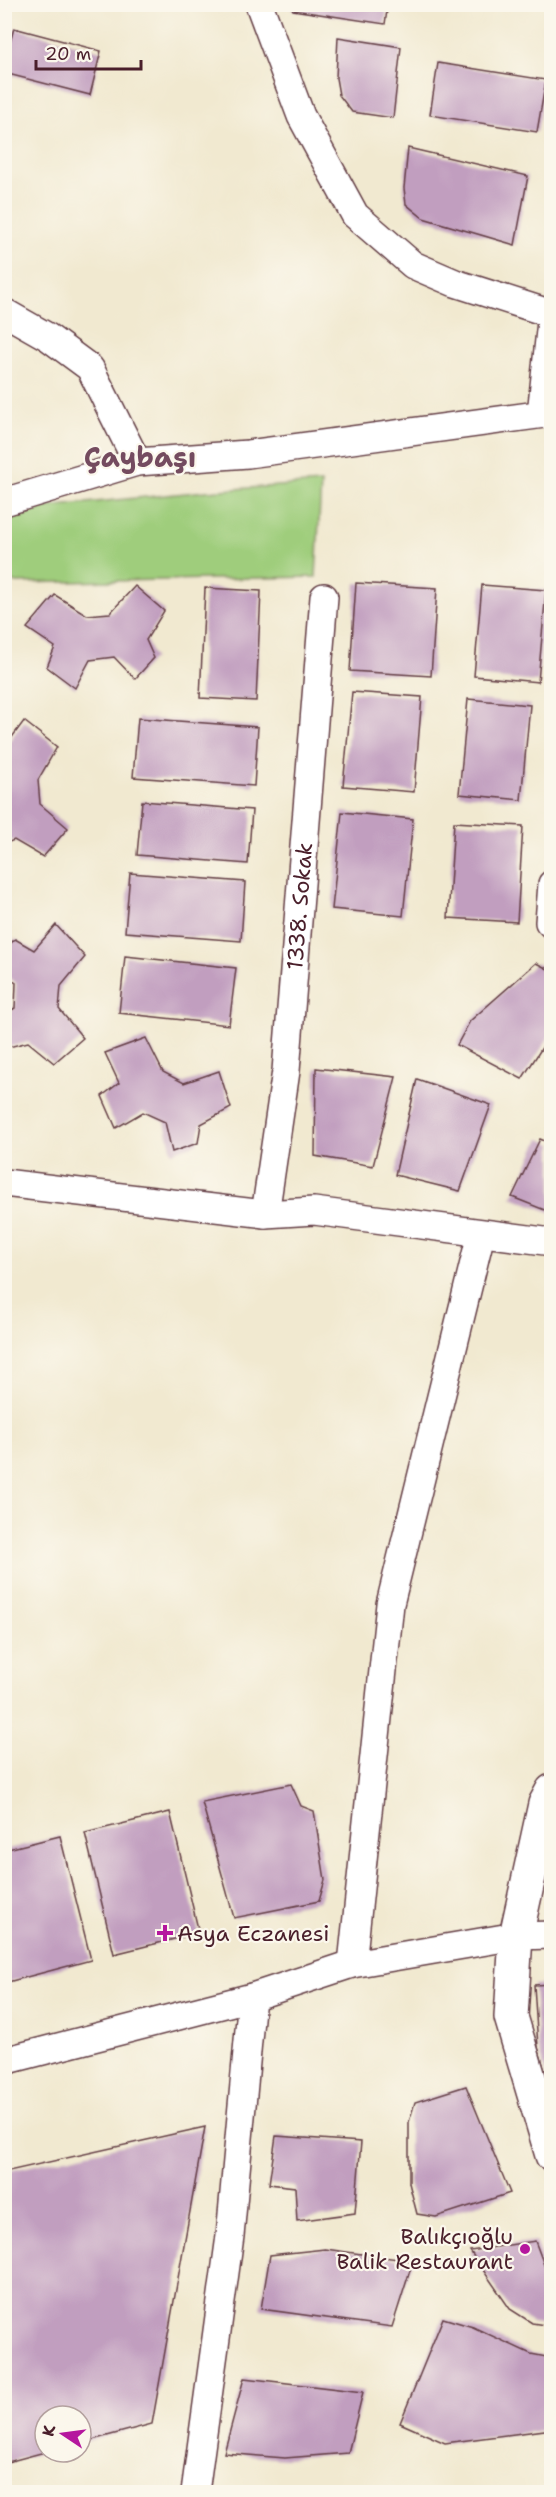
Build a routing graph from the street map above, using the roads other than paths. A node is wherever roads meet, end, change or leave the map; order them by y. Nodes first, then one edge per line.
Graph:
1 (259, 4) edge
2 (4, 312) edge
3 (551, 314) edge
4 (546, 414) edge
5 (137, 462) junction
6 (4, 502) edge
7 (324, 597) dead end
8 (552, 884) edge
9 (552, 925) edge
10 (4, 1183) edge
11 (266, 1214) junction
12 (481, 1234) junction
13 (552, 1242) edge
14 (552, 1791) edge
15 (552, 1935) edge
16 (516, 1936) junction
17 (352, 1964) junction
18 (252, 1997) junction
19 (4, 2061) edge
20 (552, 2156) edge
21 (195, 2493) edge

1 - 3 street
2 - 5 street
3 - 4 street
4 - 5 street
5 - 6 street
7 - 11 street, 1338. Sokak
8 - 9 street
10 - 11 street
11 - 12 street
12 - 13 street
12 - 17 street
14 - 16 street
15 - 16 street
16 - 17 street
16 - 20 street
17 - 18 street
18 - 19 street
18 - 21 street

